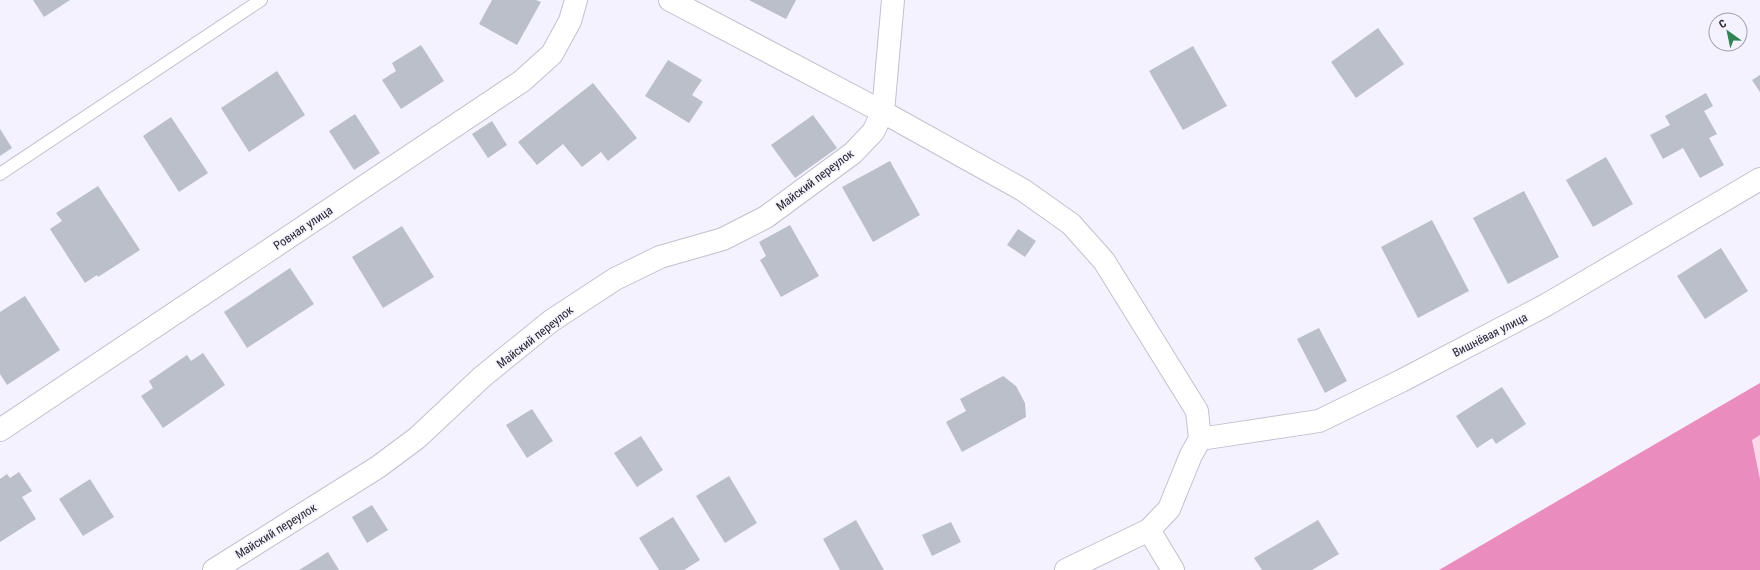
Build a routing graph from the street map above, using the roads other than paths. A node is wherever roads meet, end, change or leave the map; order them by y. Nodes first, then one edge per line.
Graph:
1 (261, 0) edge
2 (576, 0) edge
3 (670, 0) edge
4 (893, 0) edge
5 (884, 112) junction
6 (0, 174) edge
7 (1760, 179) edge
8 (0, 430) edge
9 (1200, 439) junction
10 (1149, 530) junction
11 (214, 570) edge
12 (1066, 570) edge
13 (1173, 570) edge

1 - 6 lane
2 - 8 street, Ровная улица
3 - 5 street
4 - 5 street
5 - 9 street
5 - 11 street, Майский переулок
7 - 9 street, Вишнёвая улица
9 - 10 street
10 - 12 street
10 - 13 street

